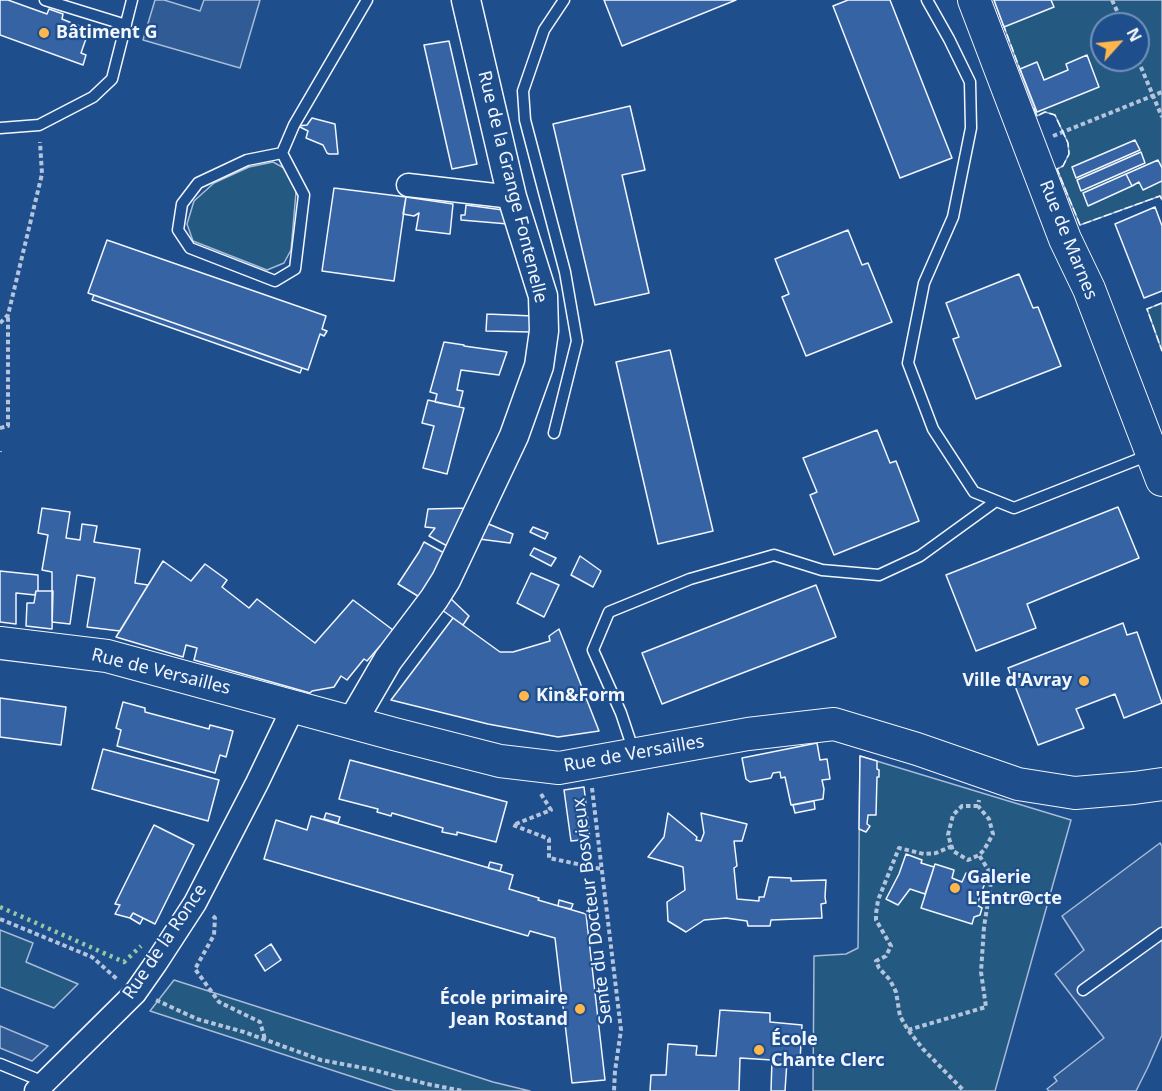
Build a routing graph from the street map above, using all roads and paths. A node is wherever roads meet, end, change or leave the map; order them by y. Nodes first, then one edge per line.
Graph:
1 (45, 0) edge
2 (132, 0) edge
3 (367, 0) edge
4 (466, 0) edge
5 (564, 0) edge
6 (927, 0) edge
7 (974, 0) edge
8 (126, 25) junction
9 (1143, 72) edge
10 (1162, 92) edge
11 (1153, 95) junction
12 (1162, 117) edge
13 (39, 125) junction
14 (0, 129) edge
15 (1030, 146) junction
16 (282, 153) junction
17 (408, 185) dead end
18 (512, 197) junction
19 (8, 315) junction
20 (0, 323) edge
21 (0, 428) edge
22 (554, 433) dead end
23 (1157, 467) edge
24 (996, 501) junction
25 (0, 643) edge
26 (294, 706) junction
27 (352, 722) junction
28 (635, 755) junction
29 (521, 763) junction
30 (589, 763) junction
31 (986, 772) junction
32 (1162, 784) edge
33 (978, 806) junction
34 (952, 846) junction
35 (979, 855) junction
36 (601, 869) junction
37 (195, 903) junction
38 (0, 919) edge
39 (1162, 933) edge
40 (1083, 990) dead end
41 (135, 993) junction
42 (908, 1030) junction
43 (265, 1040) junction
44 (0, 1064) edge
45 (40, 1087) edge
46 (463, 1091) edge
47 (614, 1091) edge
48 (964, 1091) edge

1 - 8 lane
2 - 8 lane
3 - 16 lane
4 - 18 street, Rue de la Grange Fontenelle
5 - 22 lane
6 - 24 lane
7 - 15 main road, Rue de Marnes
8 - 13 lane
9 - 11 path
10 - 11 path
11 - 12 path
11 - 15 path
13 - 14 lane
13 - 19 path
15 - 23 main road, Rue de Marnes
16 - 16 lane
17 - 18 street
18 - 27 street, Rue de la Grange Fontenelle
19 - 20 path
19 - 21 path
23 - 24 lane
24 - 28 lane
25 - 26 main road, Rue de Versailles
26 - 27 main road, Rue de Versailles
26 - 37 street, Rue de la Ronce
27 - 29 main road, Rue de Versailles
28 - 30 main road, Rue de Versailles
28 - 31 main road, Rue de Versailles
29 - 30 main road, Rue de Versailles
29 - 36 path
30 - 36 path, Sente du Docteur Bosvieux
31 - 32 main road, Rue de Versailles
31 - 33 path
33 - 34 path
33 - 35 path
34 - 35 path
34 - 42 path
35 - 42 path
36 - 47 path, Sente du Docteur Bosvieux
37 - 41 street, Rue de la Ronce
37 - 43 path
38 - 41 path
39 - 40 lane
41 - 43 path
41 - 45 street, Rue de la Ronce
42 - 48 path
43 - 46 path
44 - 45 lane

